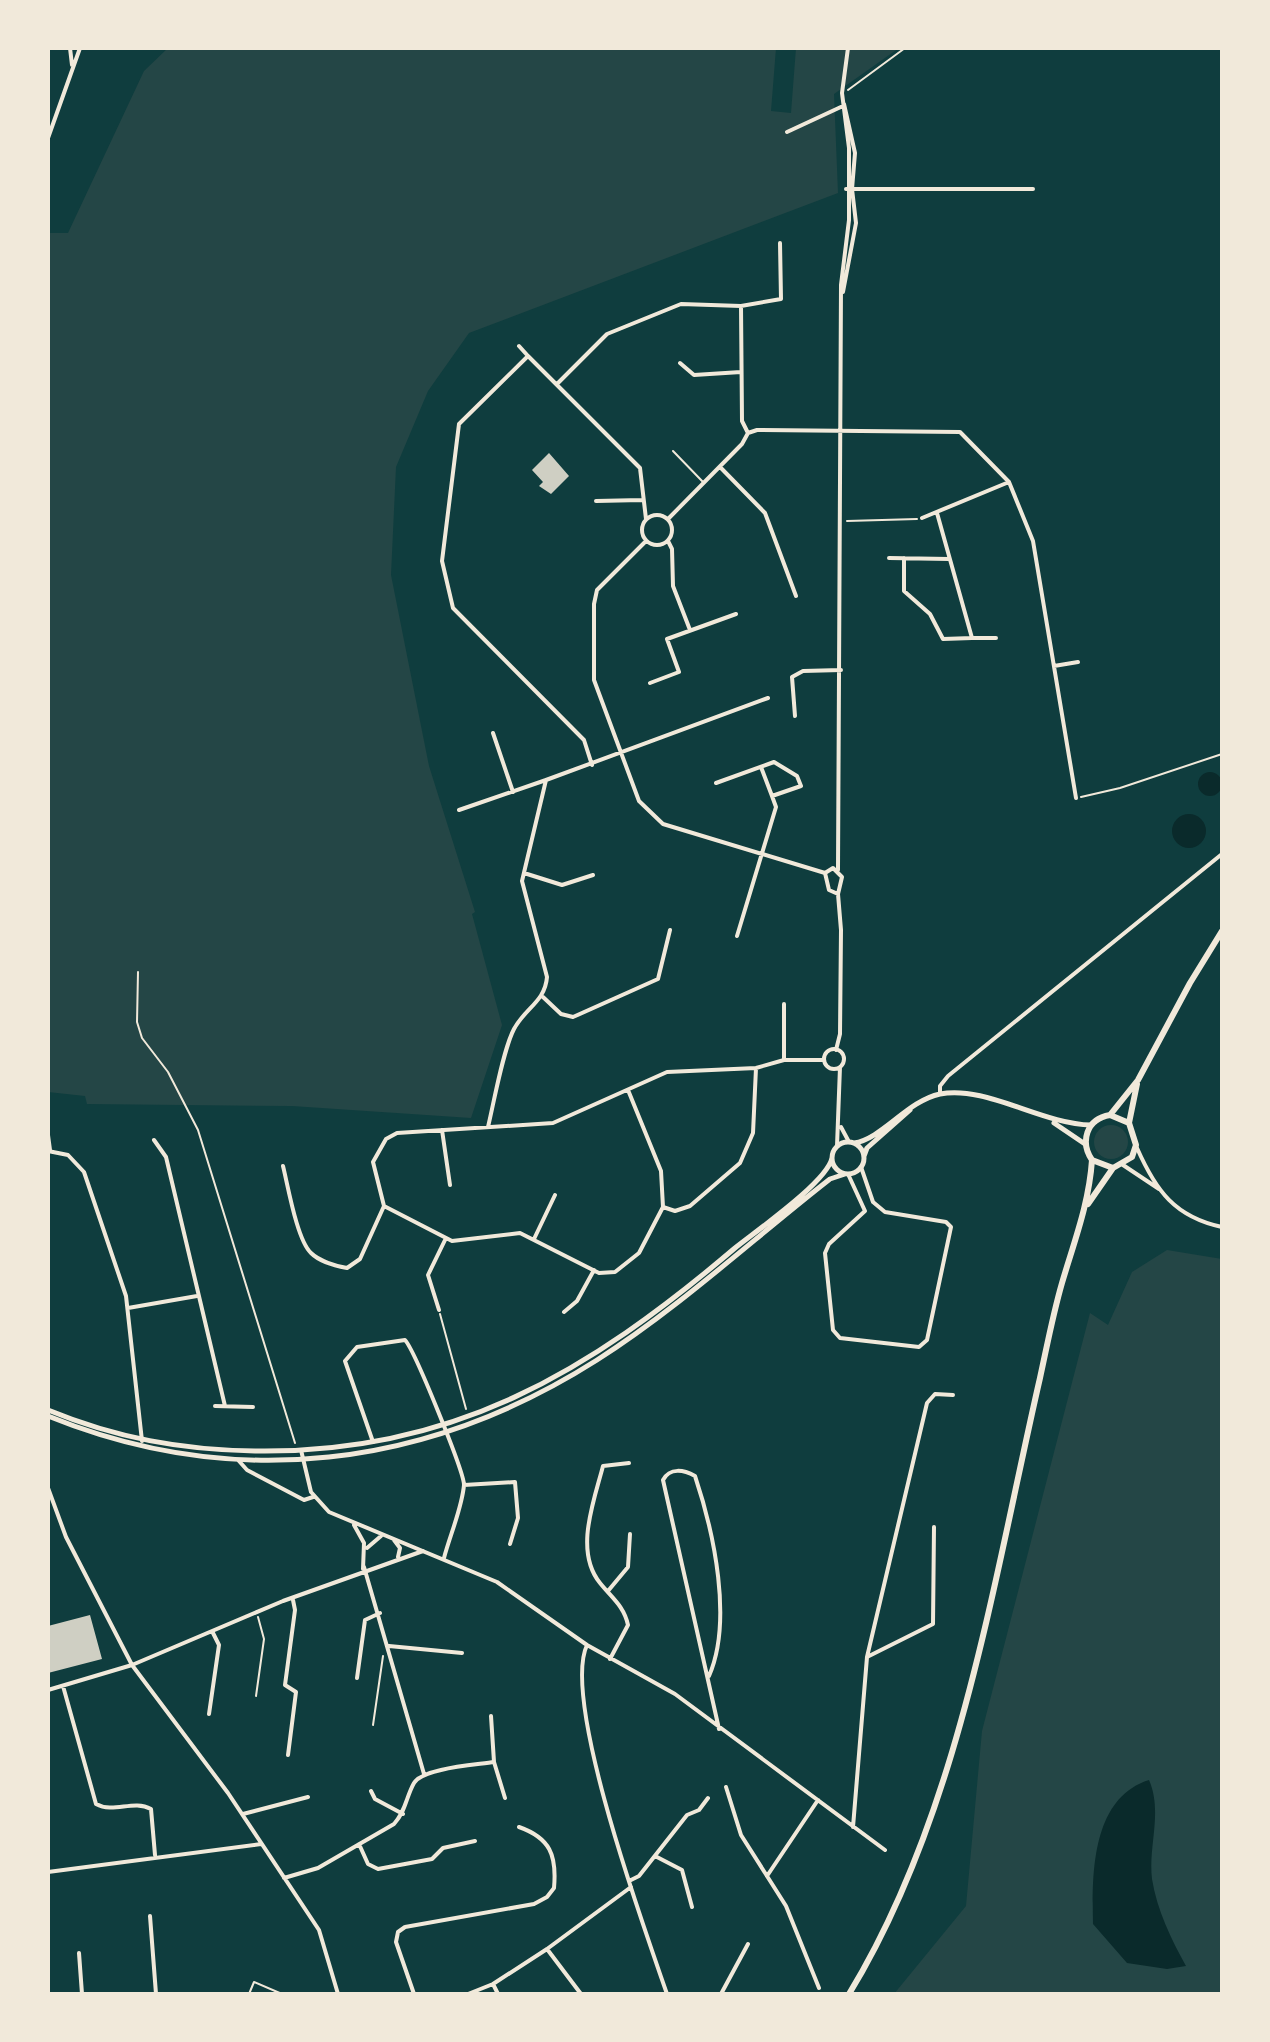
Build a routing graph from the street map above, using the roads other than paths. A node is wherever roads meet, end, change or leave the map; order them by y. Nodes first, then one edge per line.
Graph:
1 (70, 48) edge
2 (80, 48) edge
3 (848, 48) edge
4 (72, 68) junction
5 (843, 82) junction
6 (843, 106) junction
7 (787, 132) dead end
8 (48, 138) edge
9 (849, 189) junction
10 (1033, 189) dead end
11 (780, 243) dead end
12 (741, 306) junction
13 (519, 346) dead end
14 (528, 356) junction
15 (680, 363) dead end
16 (741, 372) junction
17 (557, 384) junction
18 (842, 431) junction
19 (748, 433) junction
20 (673, 451) dead end
21 (720, 467) junction
22 (1009, 482) junction
23 (704, 483) junction
24 (642, 500) junction
25 (596, 501) dead end
26 (937, 513) junction
27 (922, 518) road end
28 (646, 519) junction
29 (668, 519) junction
30 (646, 541) junction
31 (668, 541) junction
32 (889, 558) dead end
33 (904, 558) junction
34 (949, 559) junction
35 (796, 596) dead end
36 (736, 614) dead end
37 (690, 631) junction
38 (972, 638) junction
39 (996, 638) dead end
40 (1078, 662) dead end
41 (1054, 666) junction
42 (841, 670) junction
43 (650, 683) dead end
44 (768, 698) dead end
45 (795, 716) dead end
46 (493, 733) dead end
47 (621, 752) junction
48 (592, 765) junction
49 (761, 767) junction
50 (546, 780) junction
51 (716, 783) dead end
52 (513, 792) junction
53 (772, 796) junction
54 (1076, 798) road end
55 (459, 810) dead end
56 (762, 853) junction
57 (1222, 854) edge
58 (838, 870) junction
59 (524, 873) junction
60 (825, 873) junction
61 (593, 875) dead end
62 (838, 894) junction
63 (670, 930) dead end
64 (1222, 931) edge
65 (737, 936) dead end
66 (543, 997) junction
67 (784, 1004) dead end
68 (836, 1050) junction
69 (784, 1060) junction
70 (824, 1060) junction
71 (840, 1067) junction
72 (756, 1068) junction
73 (1138, 1080) junction
74 (628, 1090) junction
75 (940, 1094) junction
76 (917, 1104) junction
77 (1110, 1115) junction
78 (1050, 1120) junction
79 (1129, 1123) junction
80 (840, 1124) junction
81 (1091, 1125) junction
82 (488, 1127) junction
83 (442, 1130) junction
84 (48, 1135) edge
85 (154, 1140) dead end
86 (852, 1142) junction
87 (1085, 1144) junction
88 (1136, 1145) junction
89 (837, 1146) junction
90 (49, 1151) edge
91 (864, 1157) junction
92 (832, 1158) junction
93 (1092, 1160) junction
94 (1123, 1165) junction
95 (283, 1166) dead end
96 (861, 1167) junction
97 (1113, 1168) junction
98 (846, 1174) junction
99 (450, 1185) dead end
100 (1161, 1191) junction
101 (555, 1195) dead end
102 (384, 1206) junction
103 (663, 1207) junction
104 (1086, 1207) junction
105 (1222, 1227) edge
106 (446, 1238) junction
107 (534, 1239) junction
108 (594, 1270) junction
109 (197, 1296) junction
110 (128, 1308) junction
111 (439, 1310) road end
112 (564, 1312) dead end
113 (953, 1395) dead end
114 (215, 1406) dead end
115 (225, 1406) junction
116 (253, 1407) dead end
117 (48, 1410) edge
118 (48, 1416) edge
119 (443, 1430) junction
120 (373, 1442) junction
121 (142, 1443) junction
122 (299, 1450) junction
123 (239, 1461) junction
124 (302, 1461) junction
125 (629, 1463) dead end
126 (464, 1485) junction
127 (48, 1488) edge
128 (313, 1497) junction
129 (351, 1523) junction
130 (934, 1527) dead end
131 (630, 1534) dead end
132 (383, 1536) junction
133 (392, 1539) junction
134 (510, 1544) dead end
135 (425, 1551) junction
136 (365, 1554) junction
137 (444, 1558) junction
138 (394, 1559) junction
139 (378, 1565) junction
140 (365, 1569) junction
141 (608, 1591) junction
142 (293, 1600) junction
143 (380, 1613) junction
144 (213, 1633) junction
145 (587, 1645) junction
146 (389, 1648) junction
147 (462, 1653) dead end
148 (867, 1657) junction
149 (610, 1659) junction
150 (132, 1665) junction
151 (709, 1676) junction
152 (357, 1678) dead end
153 (63, 1686) junction
154 (48, 1690) edge
155 (209, 1714) dead end
156 (491, 1716) dead end
157 (719, 1730) junction
158 (288, 1755) dead end
159 (494, 1762) junction
160 (424, 1774) junction
161 (726, 1787) dead end
162 (371, 1791) dead end
163 (308, 1797) dead end
164 (505, 1798) dead end
165 (708, 1798) dead end
166 (818, 1800) junction
167 (243, 1814) junction
168 (403, 1814) junction
169 (519, 1827) dead end
170 (853, 1827) junction
171 (475, 1841) dead end
172 (261, 1844) junction
173 (359, 1844) junction
174 (885, 1850) dead end
175 (155, 1855) junction
176 (655, 1856) junction
177 (48, 1872) edge
178 (767, 1876) junction
179 (284, 1878) junction
180 (630, 1884) junction
181 (692, 1907) dead end
182 (150, 1916) dead end
183 (748, 1944) dead end
184 (547, 1949) junction
185 (79, 1953) dead end
186 (493, 1984) junction
187 (819, 1988) dead end
188 (82, 1994) edge
189 (156, 1994) edge
190 (249, 1994) edge
191 (282, 1994) edge
192 (338, 1994) edge
193 (414, 1994) edge
194 (468, 1994) edge
195 (498, 1994) edge
196 (581, 1994) edge
197 (667, 1994) edge
198 (721, 1994) edge
199 (849, 1994) edge

1 - 4 street
2 - 4 street
3 - 5 street
4 - 8 street
5 - 6 street
5 - 6 street
6 - 7 street
6 - 9 street
9 - 10 street
9 - 18 street
11 - 12 street
12 - 16 street
12 - 17 street
13 - 14 street
14 - 17 street
14 - 48 street
15 - 16 street
16 - 19 street
17 - 24 street
18 - 19 street
18 - 22 street
18 - 42 street
19 - 21 street
20 - 23 lane
21 - 23 street
21 - 35 street
22 - 26 street
22 - 41 street
23 - 29 street
24 - 25 street
24 - 28 street
26 - 27 street
26 - 34 street
28 - 29 street
28 - 30 street
29 - 31 street
30 - 31 street
30 - 47 street
31 - 37 street
32 - 33 street
33 - 34 street
33 - 38 street
34 - 38 street
36 - 37 street
37 - 43 street
38 - 39 street
40 - 41 street
41 - 54 street
42 - 45 street
42 - 58 street
44 - 47 street
46 - 52 street
47 - 48 street
47 - 56 street
48 - 50 street
49 - 51 street
49 - 53 street
49 - 53 street
50 - 52 street
50 - 59 street
52 - 55 street
53 - 56 street
56 - 60 street
56 - 65 street
57 - 75 street
58 - 60 street
58 - 62 street
59 - 61 street
59 - 66 street
60 - 62 street
62 - 68 street
63 - 66 street
64 - 73 main road
66 - 82 street
67 - 69 street
68 - 70 street
68 - 71 street
69 - 70 street
69 - 72 street
70 - 71 street
71 - 80 street
72 - 74 street
72 - 103 street
73 - 77 main road
73 - 79 main road
74 - 82 street
74 - 103 street
75 - 76 main road
75 - 78 main road
76 - 86 main road
76 - 91 main road
77 - 79 main road
77 - 81 main road
78 - 81 main road
78 - 87 main road
79 - 88 main road
80 - 86 street
80 - 89 street
81 - 87 main road
82 - 83 street
83 - 99 street
83 - 102 street
84 - 90 street
85 - 109 street
86 - 89 main road
86 - 91 main road
87 - 93 main road
88 - 94 main road
88 - 100 street
89 - 92 main road
90 - 110 street
91 - 96 main road
92 - 98 main road
92 - 119 main road
93 - 97 main road
93 - 104 main road
94 - 97 main road
94 - 100 street
95 - 102 street
96 - 98 main road
96 - 98 street
97 - 104 main road
98 - 119 main road
100 - 105 street
101 - 107 street
102 - 106 street
103 - 108 street
104 - 199 main road
106 - 107 street
106 - 111 street
107 - 108 street
108 - 112 street
109 - 110 street
109 - 115 street
110 - 121 street
113 - 148 street
114 - 115 street
115 - 116 street
117 - 121 main road
118 - 121 main road
119 - 120 main road
119 - 120 street
119 - 124 main road
119 - 126 street
120 - 122 main road
121 - 122 main road
121 - 123 main road
122 - 124 street
123 - 124 main road
123 - 128 street
124 - 128 street
125 - 141 street
126 - 134 street
126 - 137 street
127 - 150 street
128 - 129 street
129 - 132 street
129 - 136 street
130 - 148 street
131 - 141 street
132 - 133 street
132 - 136 street
133 - 135 street
133 - 138 street
135 - 137 street
135 - 138 street
136 - 139 street
136 - 140 street
137 - 145 street
138 - 139 street
139 - 140 street
140 - 142 street
140 - 143 street
141 - 149 street
142 - 144 street
142 - 158 street
143 - 146 street
143 - 152 street
144 - 150 street
144 - 155 street
145 - 149 street
145 - 180 street
146 - 147 street
146 - 160 street
148 - 170 street
149 - 157 street
150 - 153 street
150 - 167 street
151 - 151 street
151 - 157 street
153 - 154 street
153 - 175 street
156 - 159 street
157 - 166 street
159 - 160 street
159 - 164 street
160 - 168 street
161 - 178 street
162 - 168 street
163 - 167 street
165 - 176 street
166 - 170 street
166 - 178 street
167 - 172 street
168 - 173 street
169 - 193 street
170 - 174 street
171 - 173 street
172 - 175 street
172 - 179 street
173 - 179 street
175 - 177 street
176 - 180 street
176 - 181 street
178 - 187 street
179 - 192 street
180 - 184 street
180 - 197 street
182 - 189 street
183 - 198 street
184 - 186 street
184 - 196 street
185 - 188 street
186 - 194 street
186 - 195 street
190 - 191 lane

